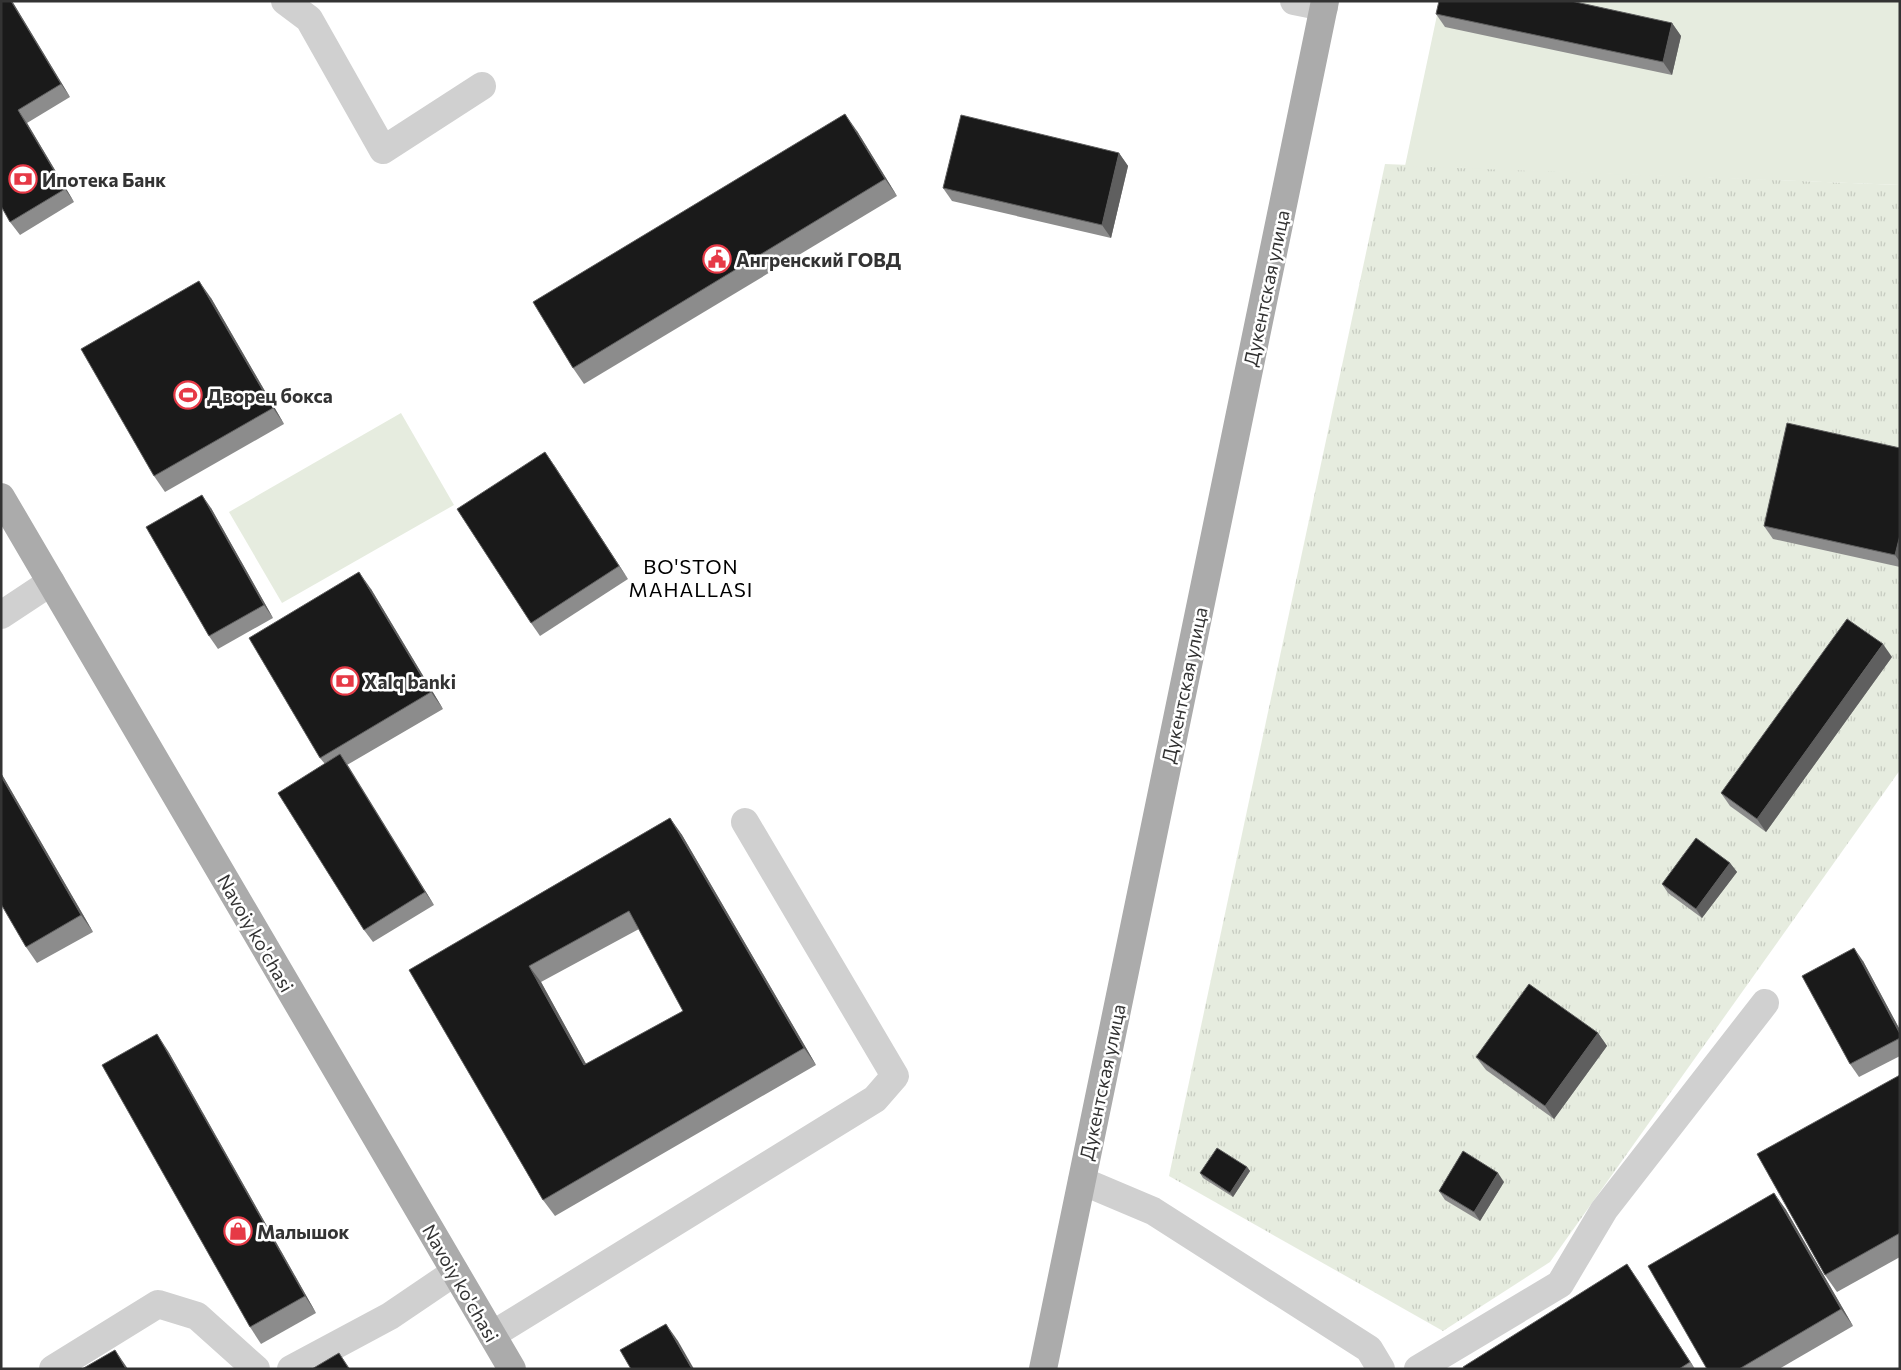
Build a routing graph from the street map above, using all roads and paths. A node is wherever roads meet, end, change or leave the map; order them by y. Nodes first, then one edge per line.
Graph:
1 (285, 1) edge
2 (1294, 1) edge
3 (1325, 4) edge
4 (482, 86) dead end
5 (1, 497) edge
6 (51, 582) junction
7 (1, 615) edge
8 (745, 822) dead end
9 (1765, 1003) dead end
10 (1082, 1181) junction
11 (455, 1272) junction
12 (492, 1335) junction
13 (53, 1369) edge
14 (256, 1369) edge
15 (291, 1369) edge
16 (512, 1369) edge
17 (1043, 1369) edge
18 (1381, 1369) edge
19 (1418, 1369) edge

1 - 4 street
2 - 3 street
3 - 10 main road, Дукентская улица
5 - 6 main road, Navoiy ko'chasi
6 - 7 street
6 - 11 main road, Navoiy ko'chasi
8 - 12 street
9 - 19 street
10 - 17 main road, Дукентская улица
10 - 18 street
11 - 12 main road, Navoiy ko'chasi
11 - 15 street
12 - 16 main road, Navoiy ko'chasi
13 - 14 street

